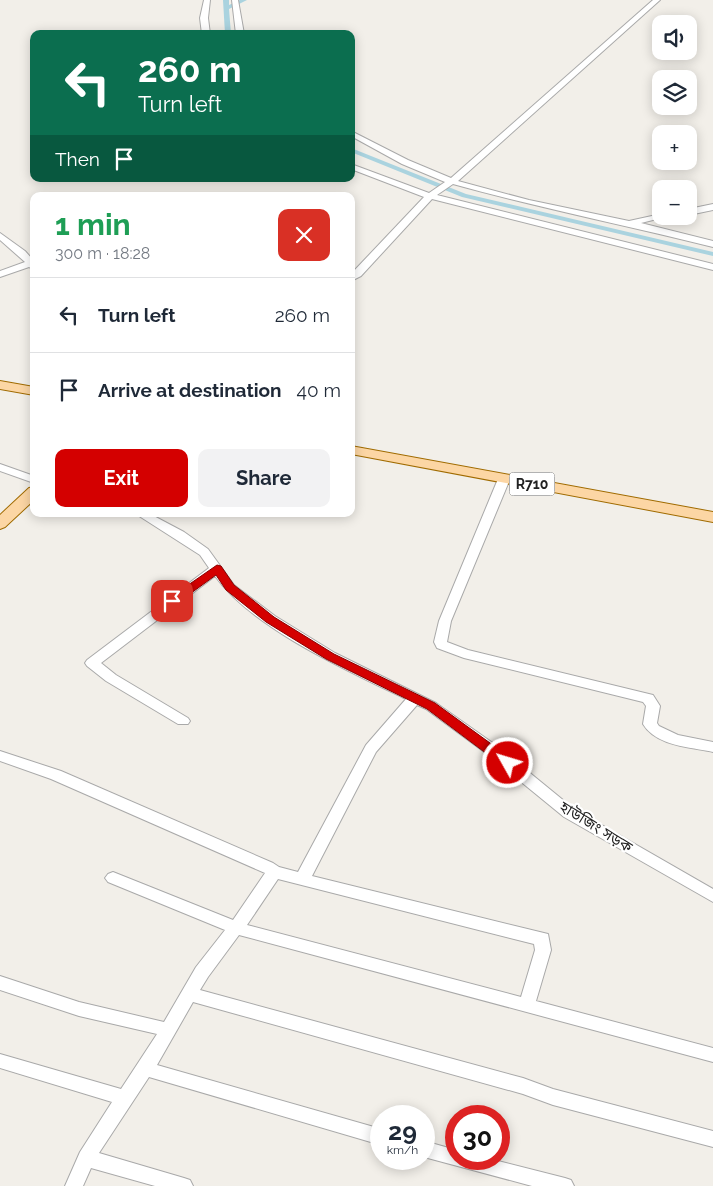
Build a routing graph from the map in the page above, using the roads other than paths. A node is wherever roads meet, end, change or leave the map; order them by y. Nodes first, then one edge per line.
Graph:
1 (207, 0) edge
2 (235, 0) edge
3 (657, 0) edge
4 (206, 30) edge
5 (239, 30) edge
6 (355, 135) edge
7 (355, 168) edge
8 (450, 182) junction
9 (430, 196) junction
10 (713, 207) edge
11 (697, 210) edge
12 (652, 219) edge
13 (626, 224) junction
14 (0, 236) edge
15 (713, 244) edge
16 (30, 262) edge
17 (30, 266) edge
18 (713, 267) edge
19 (0, 274) edge
20 (355, 276) edge
21 (0, 385) edge
22 (30, 390) edge
23 (355, 451) edge
24 (0, 467) edge
25 (30, 478) edge
26 (504, 478) junction
27 (30, 495) edge
28 (147, 517) edge
29 (713, 517) edge
30 (0, 524) edge
31 (217, 568) junction
32 (414, 699) junction
33 (183, 721) dead end
34 (713, 747) edge
35 (0, 756) edge
36 (274, 872) junction
37 (114, 878) dead end
38 (303, 878) junction
39 (713, 896) edge
40 (236, 928) junction
41 (0, 983) edge
42 (189, 994) junction
43 (526, 1006) junction
44 (168, 1030) junction
45 (713, 1055) edge
46 (0, 1061) edge
47 (145, 1069) junction
48 (125, 1098) junction
49 (370, 1134) edge
50 (713, 1139) edge
51 (86, 1158) junction
52 (503, 1170) edge
53 (74, 1186) edge
54 (184, 1186) edge
55 (565, 1186) edge

1 - 4 street
2 - 5 street
3 - 8 street
6 - 8 street
7 - 9 street
8 - 9 street
8 - 13 street
9 - 18 street
9 - 20 street
10 - 11 street
12 - 13 street
13 - 15 street
14 - 16 street
17 - 19 street
21 - 22 main road
23 - 26 main road, R710
24 - 25 street
26 - 29 main road, R710
26 - 34 street
27 - 30 main road
28 - 31 street, হাউজিং সড়ক
31 - 32 street, হাউজিং সড়ক
31 - 33 street
32 - 38 street
32 - 39 street, হাউজিং সড়ক
35 - 36 street
36 - 38 street
36 - 40 street
37 - 40 street
38 - 43 street
40 - 42 street
40 - 43 street
41 - 44 street
42 - 44 street
42 - 50 street
43 - 45 street
44 - 47 street
46 - 48 street
47 - 48 street
47 - 49 street
48 - 51 street
51 - 53 street
51 - 54 street
52 - 55 street

